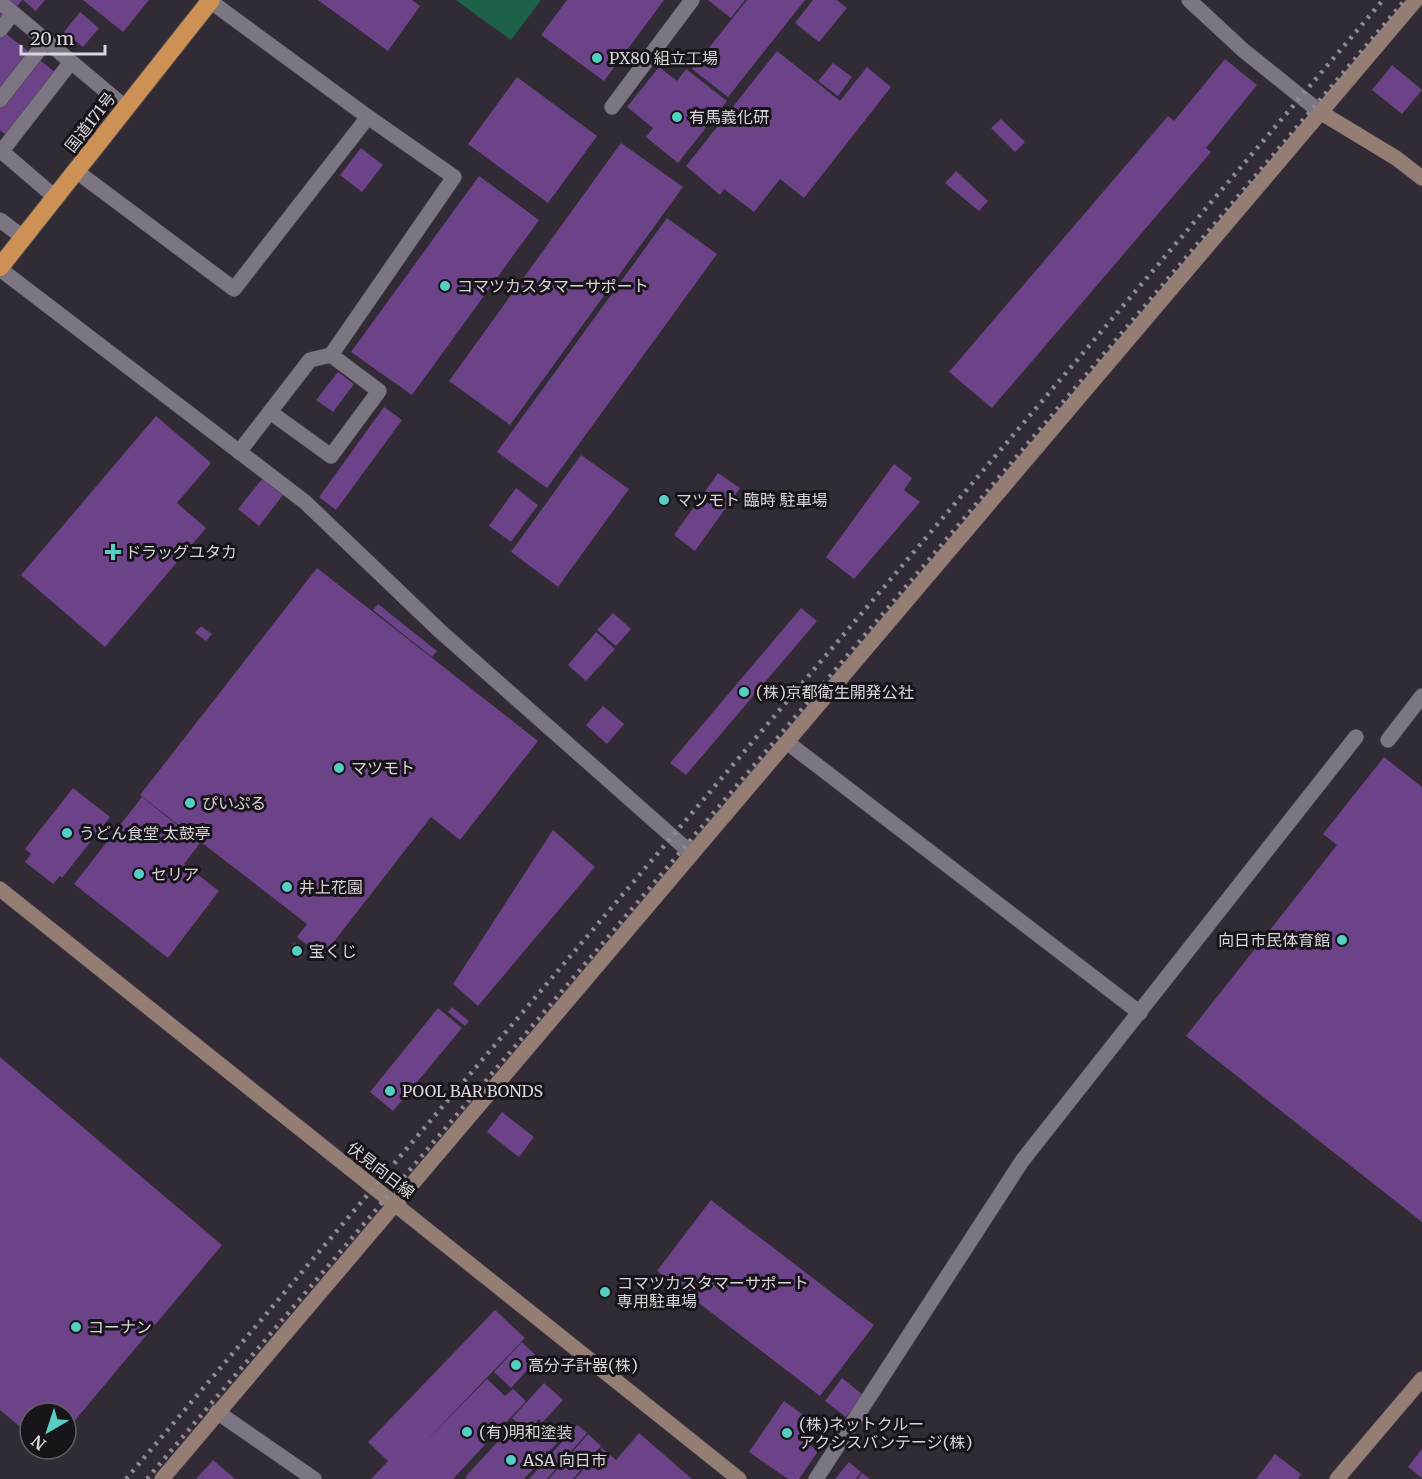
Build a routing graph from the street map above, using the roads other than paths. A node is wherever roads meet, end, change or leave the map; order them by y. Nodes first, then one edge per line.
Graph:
1 (692, 0) edge
2 (1189, 0) edge
3 (1416, 0) edge
4 (210, 1) edge
5 (0, 2) edge
6 (13, 13) junction
7 (0, 30) edge
8 (46, 41) junction
9 (71, 62) junction
10 (0, 100) edge
11 (612, 107) dead end
12 (126, 108) junction
13 (1320, 112) junction
14 (368, 117) junction
15 (1, 151) edge
16 (76, 171) junction
17 (1422, 178) edge
18 (56, 198) junction
19 (0, 220) edge
20 (24, 238) junction
21 (0, 268) edge
22 (331, 355) junction
23 (270, 412) junction
24 (239, 452) junction
25 (1422, 696) edge
26 (1356, 737) dead end
27 (1388, 740) dead end
28 (788, 743) junction
29 (691, 853) junction
30 (0, 889) edge
31 (1140, 1013) junction
32 (395, 1204) junction
33 (1421, 1383) edge
34 (217, 1412) junction
35 (162, 1479) edge
36 (314, 1479) edge
37 (740, 1479) edge
38 (816, 1479) edge
39 (1337, 1479) edge

1 - 11 street
2 - 13 street
3 - 13 street
4 - 12 highway, 国道171号
4 - 14 street
5 - 6 street
6 - 7 street
6 - 8 street
8 - 9 street
8 - 10 street
9 - 12 street
9 - 15 street
12 - 16 highway, 国道171号
13 - 17 street
13 - 28 street
14 - 16 street
14 - 22 street
15 - 18 street
16 - 18 highway, 国道171号
18 - 20 highway, 国道171号
19 - 20 street
20 - 21 highway, 国道171号
21 - 24 street
22 - 23 street
22 - 23 street
23 - 24 street
24 - 29 street
25 - 27 street
26 - 31 street
28 - 29 street
28 - 31 street
29 - 32 street
30 - 32 street, 伏見向日線
31 - 38 street
32 - 34 street
32 - 37 street, 伏見向日線
33 - 39 street
34 - 35 street
34 - 36 street

